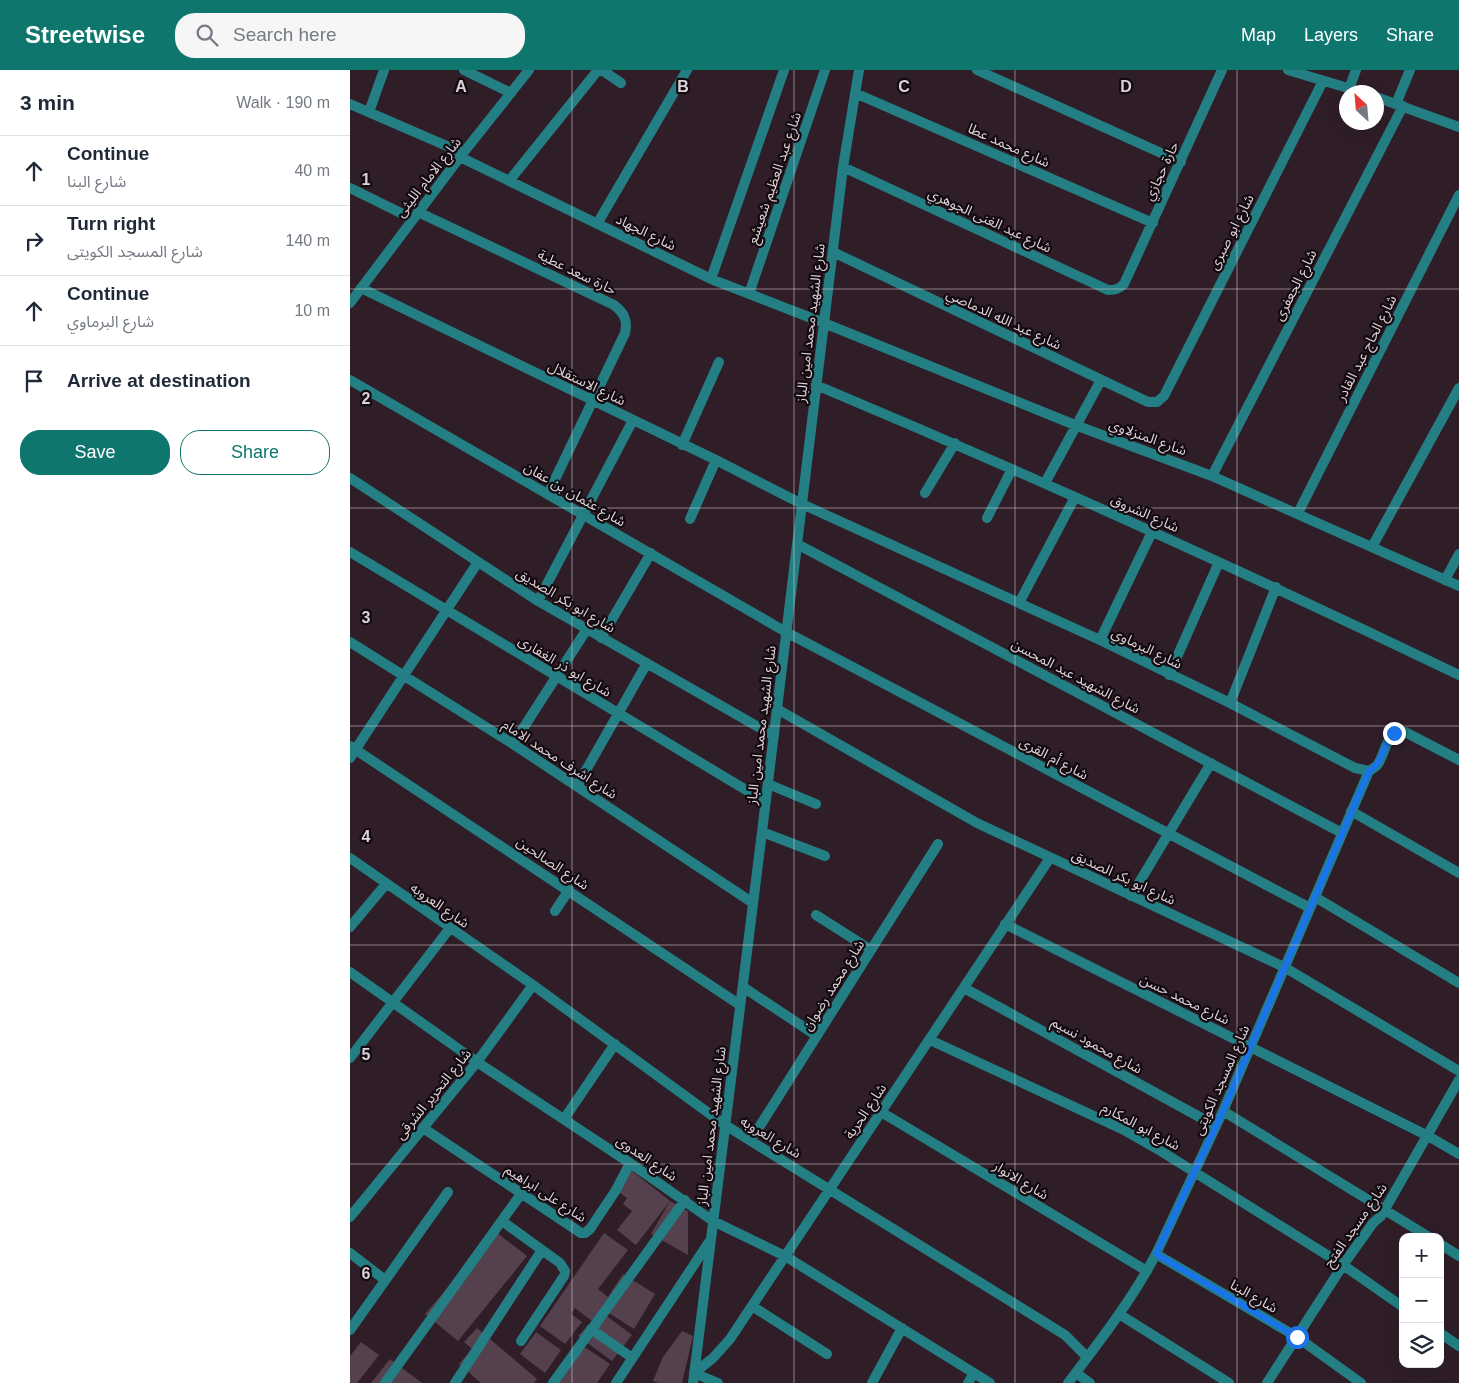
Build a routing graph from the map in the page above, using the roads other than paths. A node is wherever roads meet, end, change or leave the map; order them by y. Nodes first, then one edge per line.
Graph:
1 (384, 70) edge
2 (464, 70) edge
3 (529, 70) edge
4 (600, 70) edge
5 (687, 70) edge
6 (784, 70) edge
7 (825, 70) edge
8 (859, 70) edge
9 (977, 70) edge
10 (1222, 70) edge
11 (1288, 70) edge
12 (1356, 70) edge
13 (1410, 70) edge
14 (1304, 72) edge
15 (1323, 81) junction
16 (621, 83) dead end
17 (1350, 85) edge
18 (1339, 86) edge
19 (511, 93) junction
20 (855, 93) junction
21 (1384, 100) edge
22 (350, 104) edge
23 (1400, 105) junction
24 (369, 112) junction
25 (1459, 127) edge
26 (462, 155) junction
27 (1180, 162) junction
28 (843, 167) junction
29 (509, 180) junction
30 (350, 188) edge
31 (1459, 195) edge
32 (416, 215) junction
33 (1152, 223) junction
34 (598, 224) junction
35 (833, 252) junction
36 (711, 279) junction
37 (1124, 284) joint
38 (360, 288) junction
39 (750, 294) junction
40 (351, 299) edge
41 (824, 323) junction
42 (719, 362) dead end
43 (350, 380) edge
44 (1101, 380) junction
45 (816, 385) junction
46 (1459, 388) edge
47 (1164, 396) joint
48 (592, 401) junction
49 (633, 420) junction
50 (1075, 425) junction
51 (955, 443) junction
52 (682, 444) junction
53 (716, 460) junction
54 (1012, 469) junction
55 (1212, 476) junction
56 (350, 478) edge
57 (1045, 483) junction
58 (925, 493) dead end
59 (548, 494) junction
60 (1075, 497) junction
61 (802, 504) junction
62 (1298, 513) junction
63 (584, 515) junction
64 (987, 518) dead end
65 (690, 519) dead end
66 (1152, 532) junction
67 (797, 544) junction
68 (1372, 547) junction
69 (350, 552) edge
70 (651, 553) junction
71 (1459, 554) edge
72 (478, 562) junction
73 (1219, 562) junction
74 (1445, 580) junction
75 (1459, 586) edge
76 (1276, 587) junction
77 (538, 601) junction
78 (1019, 603) junction
79 (446, 610) junction
80 (587, 629) junction
81 (786, 632) junction
82 (601, 638) junction
83 (1100, 640) junction
84 (350, 642) edge
85 (647, 664) junction
86 (1169, 675) junction
87 (1459, 675) edge
88 (404, 676) junction
89 (557, 677) junction
90 (1230, 703) junction
91 (777, 709) junction
92 (618, 714) junction
93 (774, 736) junction
94 (513, 744) junction
95 (352, 751) edge
96 (1459, 760) edge
97 (1211, 762) junction
98 (1369, 771) junction
99 (768, 784) junction
100 (577, 786) junction
101 (766, 802) junction
102 (816, 804) dead end
103 (1351, 811) junction
104 (762, 832) junction
105 (1342, 832) junction
106 (1168, 833) junction
107 (938, 844) dead end
108 (825, 856) dead end
109 (350, 858) edge
110 (1050, 858) junction
111 (1459, 873) edge
112 (386, 884) junction
113 (568, 890) junction
114 (1131, 896) junction
115 (1314, 896) junction
116 (753, 902) junction
117 (1310, 908) junction
118 (555, 911) dead end
119 (816, 914) dead end
120 (1005, 924) junction
121 (350, 927) edge
122 (450, 928) junction
123 (871, 950) junction
124 (1284, 967) junction
125 (350, 972) edge
126 (1459, 983) edge
127 (533, 985) junction
128 (743, 987) junction
129 (964, 988) junction
130 (393, 1003) junction
131 (740, 1005) junction
132 (816, 1036) junction
133 (930, 1040) junction
134 (614, 1044) junction
135 (1251, 1047) junction
136 (350, 1058) edge
137 (478, 1062) junction
138 (1459, 1071) edge
139 (1459, 1080) edge
140 (1223, 1111) junction
141 (881, 1112) junction
142 (564, 1119) junction
143 (725, 1125) junction
144 (1216, 1126) junction
145 (423, 1128) junction
146 (1428, 1136) junction
147 (751, 1140) junction
148 (1459, 1154) edge
149 (630, 1163) junction
150 (1194, 1172) junction
151 (830, 1189) junction
152 (448, 1192) dead end
153 (521, 1194) junction
154 (685, 1200) junction
155 (1385, 1210) junction
156 (350, 1217) edge
157 (502, 1221) junction
158 (713, 1221) junction
159 (1422, 1233) edge
160 (711, 1240) junction
161 (1444, 1247) edge
162 (542, 1250) junction
163 (350, 1253) edge
164 (1156, 1254) junction
165 (786, 1256) junction
166 (1459, 1256) edge
167 (1343, 1265) junction
168 (1147, 1271) junction
169 (385, 1280) junction
170 (1399, 1304) edge
171 (752, 1306) junction
172 (1119, 1314) junction
173 (902, 1328) junction
174 (591, 1329) junction
175 (350, 1330) edge
176 (1444, 1336) edge
177 (1297, 1337) junction
178 (521, 1341) dead end
179 (1459, 1346) edge
180 (827, 1354) dead end
181 (632, 1357) junction
182 (1087, 1357) junction
183 (974, 1373) junction
184 (1076, 1373) junction
185 (693, 1378) edge
186 (385, 1383) edge
187 (455, 1383) edge
188 (553, 1383) edge
189 (616, 1383) edge
190 (718, 1383) edge
191 (872, 1383) edge
192 (968, 1383) edge
193 (990, 1383) edge
194 (1068, 1383) edge
195 (1090, 1383) edge
196 (1229, 1383) edge
197 (1267, 1383) edge
198 (1361, 1383) edge

1 - 24 street
2 - 19 street
3 - 19 street, شارع الامام الليثى
4 - 16 street
4 - 29 street
5 - 34 street
6 - 36 street
7 - 39 street, شارع عبد العظيم شعيشع
8 - 20 street, شارع الشهيد محمد امين الباز
9 - 27 street
10 - 27 street, حارة حجازي
11 - 14 street
12 - 17 street
13 - 23 street, شارع الجعفرى
14 - 15 street
15 - 18 street
15 - 47 street, شارع ابو صبرى
19 - 26 street, شارع الامام الليثى
20 - 28 street, شارع الشهيد محمد امين الباز
20 - 33 street, شارع محمد عطا
21 - 23 street
22 - 24 street, شارع الجهاد
23 - 25 street
23 - 55 street, شارع الجعفرى
24 - 26 street, شارع الجهاد
26 - 29 street, شارع الجهاد
26 - 32 street, شارع الامام الليثى
27 - 33 street, حارة حجازي
28 - 35 street, شارع الشهيد محمد امين الباز
28 - 37 street, شارع عبد الغنى الجوهري
29 - 34 street, شارع الجهاد
30 - 32 street
31 - 62 street, شارع الحاج عبد القادر
32 - 38 street, شارع الامام الليثى
32 - 48 street, حارة سعد عطية
33 - 37 street, حارة حجازي
34 - 36 street, شارع الجهاد
35 - 41 street, شارع الشهيد محمد امين الباز
35 - 44 street, شارع عبد الله الدماصي
36 - 39 street, شارع الجهاد
38 - 40 street, شارع الامام الليثى
38 - 48 street, شارع الاستقلال
39 - 41 street, شارع الجهاد
41 - 45 street, شارع الشهيد محمد امين الباز
41 - 50 street, شارع المنزلاوي
42 - 52 street
43 - 59 street, شارع عثمان بن عفان
44 - 47 street, شارع عبد الله الدماصي
44 - 50 street
45 - 51 street, شارع الشروق
45 - 61 street, شارع الشهيد محمد امين الباز
46 - 68 street
48 - 49 street, شارع الاستقلال
48 - 59 street, حارة سعد عطية
49 - 52 street, شارع الاستقلال
49 - 63 street
50 - 55 street, شارع المنزلاوي
50 - 57 street
51 - 54 street, شارع الشروق
51 - 58 street
52 - 53 street, شارع الاستقلال
53 - 61 street, شارع الاستقلال
53 - 65 street
54 - 57 street, شارع الشروق
54 - 64 street
55 - 62 street, شارع المنزلاوي
56 - 72 street, شارع ابو بكر الصديق
57 - 60 street, شارع الشروق
59 - 63 street, شارع عثمان بن عفان
60 - 66 street, شارع الشروق
60 - 78 street
61 - 67 street, شارع الشهيد محمد امين الباز
61 - 78 street, شارع البرماوي
62 - 68 street, شارع المنزلاوي
63 - 70 street, شارع عثمان بن عفان
63 - 77 street
66 - 73 street, شارع الشروق
66 - 83 street
67 - 81 street, شارع الشهيد محمد امين الباز
67 - 97 street, شارع الشهيد عبد المحسن
68 - 74 street, شارع المنزلاوي
69 - 79 street, شارع ابو ذر الغفارى
70 - 81 street, شارع عثمان بن عفان
70 - 82 street
71 - 74 street
72 - 77 street, شارع ابو بكر الصديق
72 - 79 street
73 - 76 street, شارع الشروق
73 - 86 street
74 - 75 street, شارع المنزلاوي
76 - 87 street, شارع الشروق
76 - 90 street
77 - 80 street, شارع ابو بكر الصديق
78 - 83 street, شارع البرماوي
79 - 88 street
79 - 89 street, شارع ابو ذر الغفارى
80 - 82 street, شارع ابو بكر الصديق
80 - 89 street
81 - 91 street, شارع الشهيد محمد امين الباز
81 - 106 street, شارع أم القرى
82 - 85 street, شارع ابو بكر الصديق
83 - 86 street, شارع البرماوي
84 - 88 street, شارع اشرف محمد الامام
85 - 92 street
85 - 93 street, شارع ابو بكر الصديق
86 - 90 street, شارع البرماوي
88 - 94 street, شارع اشرف محمد الامام
88 - 95 street
89 - 92 street, شارع ابو ذر الغفارى
89 - 94 street
90 - 98 street, شارع البرماوي
91 - 93 street, شارع الشهيد محمد امين الباز
91 - 110 street, شارع ابو بكر الصديق
92 - 100 street
92 - 101 street, شارع ابو ذر الغفارى
93 - 99 street, شارع الشهيد محمد امين الباز
94 - 100 street, شارع اشرف محمد الامام
95 - 113 street, شارع الصالحين
96 - 98 street
97 - 105 street, شارع الشهيد عبد المحسن
97 - 106 street
98 - 103 street, شارع المسجد الكويتى
99 - 101 street, شارع الشهيد محمد امين الباز
99 - 102 street
100 - 116 street, شارع اشرف محمد الامام
101 - 104 street, شارع الشهيد محمد امين الباز
103 - 105 street, شارع المسجد الكويتى
103 - 111 street
104 - 108 street
104 - 116 street, شارع الشهيد محمد امين الباز
105 - 115 street, شارع المسجد الكويتى
106 - 114 street
106 - 117 street, شارع أم القرى
107 - 123 street, شارع محمد رضوان
109 - 112 street, شارع العروبه
110 - 114 street, شارع ابو بكر الصديق
110 - 120 street, شارع الحرية
112 - 121 street
112 - 122 street, شارع العروبه
113 - 118 street
113 - 131 street, شارع الصالحين
114 - 124 street, شارع ابو بكر الصديق
115 - 117 street, شارع المسجد الكويتى
115 - 126 street
116 - 128 street, شارع الشهيد محمد امين الباز
117 - 124 street, شارع المسجد الكويتى
119 - 123 street
120 - 129 street, شارع الحرية
120 - 135 street, شارع محمد حسن
122 - 127 street, شارع العروبه
122 - 130 street
123 - 132 street, شارع محمد رضوان
124 - 135 street, شارع المسجد الكويتى
124 - 138 street, شارع ابو بكر الصديق
125 - 130 street, شارع العدوى
127 - 134 street, شارع العروبه
127 - 137 street, شارع التحرير الشرقى
128 - 131 street, شارع الشهيد محمد امين الباز
128 - 132 street
129 - 133 street, شارع الحرية
129 - 144 street, شارع محمود نسيم
130 - 136 street
130 - 137 street, شارع العدوى
131 - 143 street, شارع الشهيد محمد امين الباز
132 - 147 street, شارع محمد رضوان
133 - 141 street, شارع الحرية
133 - 150 street, شارع ابو المكارم
134 - 142 street
134 - 143 street, شارع العروبه
135 - 140 street, شارع المسجد الكويتى
135 - 146 street, شارع محمد حسن
137 - 142 street, شارع العدوى
137 - 145 street, شارع التحرير الشرقى
139 - 146 street, شارع مسجد الفتح
140 - 144 street, شارع المسجد الكويتى
140 - 155 street
141 - 151 street, شارع الحرية
141 - 168 street, شارع الانوار
142 - 149 street, شارع العدوى
143 - 147 street, شارع العروبه
143 - 158 street, شارع الشهيد محمد امين الباز
144 - 150 street, شارع المسجد الكويتى
145 - 153 street, شارع على ابراهيم
145 - 156 street, شارع التحرير الشرقى
146 - 148 street, شارع محمد حسن
146 - 155 street, شارع مسجد الفتح
147 - 151 street, شارع العروبه
149 - 153 street, شارع على ابراهيم
149 - 154 street, شارع العدوى
150 - 164 street, شارع المسجد الكويتى
150 - 167 street, شارع ابو المكارم
151 - 165 street, شارع الحرية
151 - 182 street, شارع العروبه
152 - 169 street
153 - 157 street
154 - 158 street, شارع العدوى
154 - 174 street
155 - 159 street
155 - 167 street, شارع مسجد الفتح
157 - 162 street
157 - 186 street
158 - 160 street, شارع الشهيد محمد امين الباز
158 - 165 street, شارع العدوى
160 - 181 street
160 - 185 street, شارع الشهيد محمد امين الباز
161 - 166 street
162 - 178 street
162 - 187 street
163 - 169 street
164 - 168 street, شارع المسجد الكويتى
164 - 177 street, شارع البنا
165 - 171 street, شارع الحرية
165 - 173 street, شارع العدوى
167 - 170 street, شارع ابو المكارم
167 - 177 street, شارع مسجد الفتح
168 - 172 street, شارع المسجد الكويتى
169 - 175 street
171 - 180 street
171 - 185 street, شارع الحرية
172 - 182 street, شارع المسجد الكويتى
172 - 196 street
173 - 183 street, شارع العدوى
173 - 191 street
174 - 181 street
174 - 188 street
176 - 179 street
177 - 197 street, شارع مسجد الفتح
177 - 198 street, شارع البنا
181 - 189 street
182 - 184 street, شارع المسجد الكويتى
183 - 192 street
183 - 193 street, شارع العدوى
184 - 194 street, شارع المسجد الكويتى
184 - 195 street
185 - 190 street

